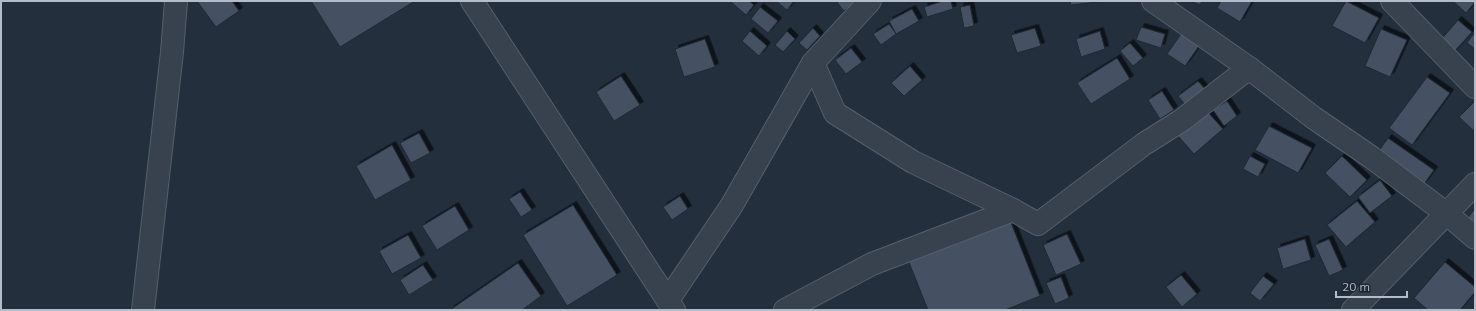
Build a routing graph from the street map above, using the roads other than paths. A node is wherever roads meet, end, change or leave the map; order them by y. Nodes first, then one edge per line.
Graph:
1 (176, 1) edge
2 (472, 1) edge
3 (870, 1) edge
4 (1153, 1) edge
5 (1392, 1) edge
6 (813, 63) junction
7 (1249, 68) junction
8 (1475, 87) edge
9 (1475, 184) edge
10 (1013, 210) junction
11 (1447, 214) junction
12 (1475, 238) edge
13 (671, 305) edge
14 (143, 310) edge
15 (785, 310) edge
16 (1353, 310) edge

1 - 14 street
2 - 13 street
3 - 6 street
4 - 7 street
5 - 8 street
6 - 10 street
6 - 13 street
7 - 10 street
7 - 11 street
9 - 11 street
10 - 15 street
11 - 12 street
11 - 16 street

